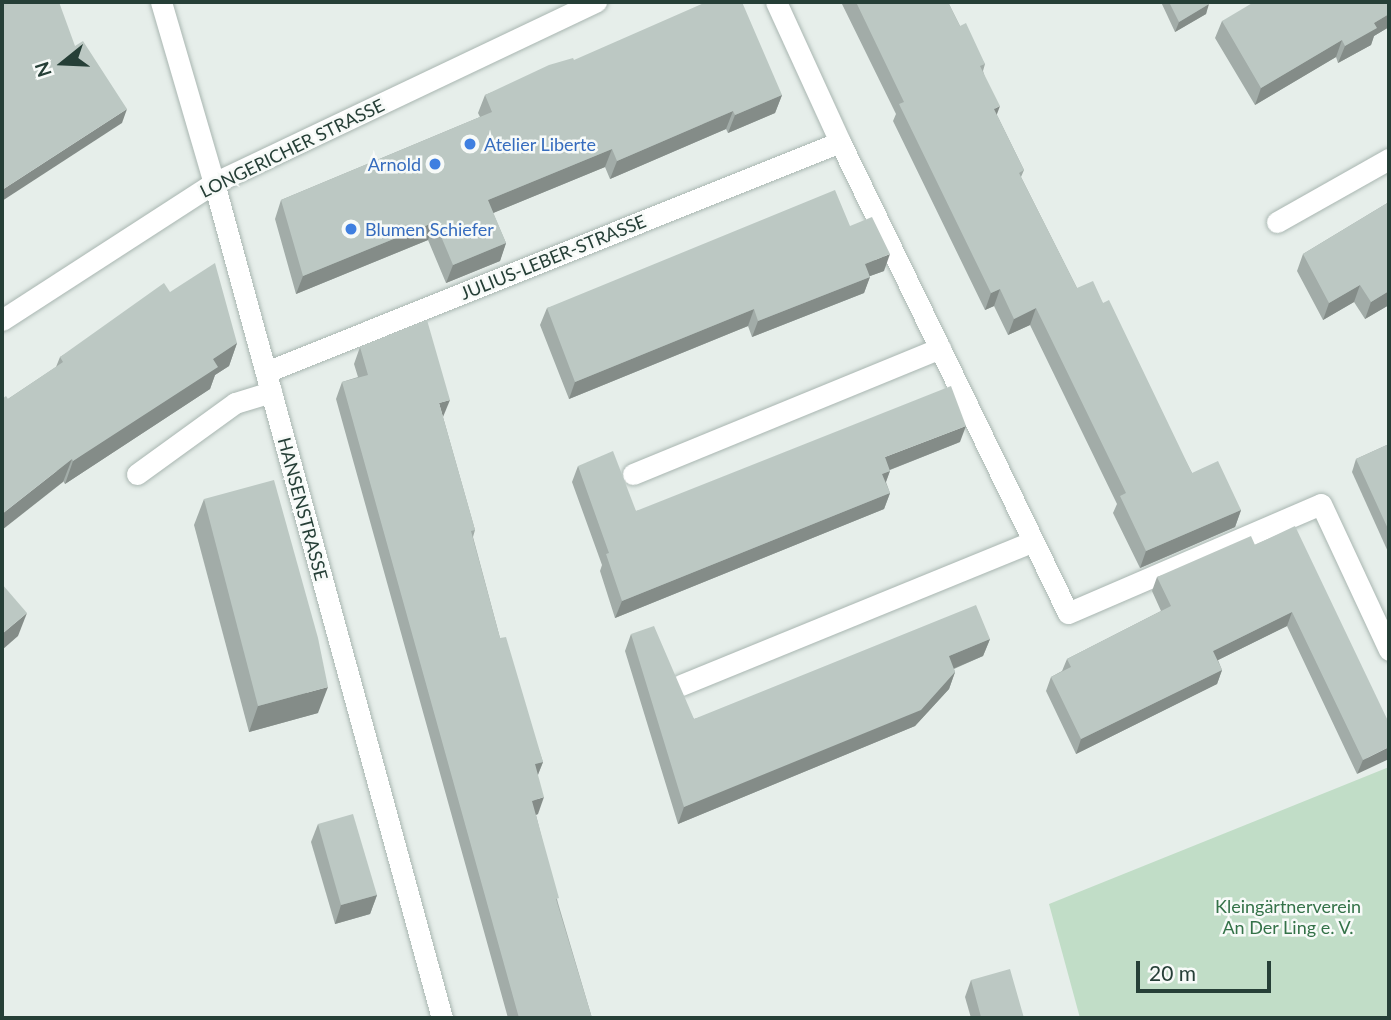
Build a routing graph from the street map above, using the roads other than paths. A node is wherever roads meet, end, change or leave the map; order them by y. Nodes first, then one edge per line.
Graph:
1 (161, 2) edge
2 (596, 2) edge
3 (776, 2) edge
4 (840, 142) junction
5 (1389, 159) edge
6 (214, 183) junction
7 (1277, 222) dead end
8 (2, 320) edge
9 (940, 348) junction
10 (268, 382) junction
11 (137, 474) dead end
12 (633, 474) dead end
13 (1032, 542) junction
14 (1389, 650) edge
15 (681, 685) edge
16 (442, 1018) edge

1 - 6 street, HANSENSTRASSE
2 - 6 street, LONGERICHER STRASSE
3 - 4 street
4 - 9 street
4 - 10 street, JULIUS-LEBER-STRASSE
5 - 7 street
6 - 8 street, LONGERICHER STRASSE
6 - 10 street, HANSENSTRASSE
9 - 12 street
9 - 13 street
10 - 11 street, JULIUS-LEBER-STRASSE
10 - 16 street, HANSENSTRASSE
13 - 14 street
13 - 15 street

